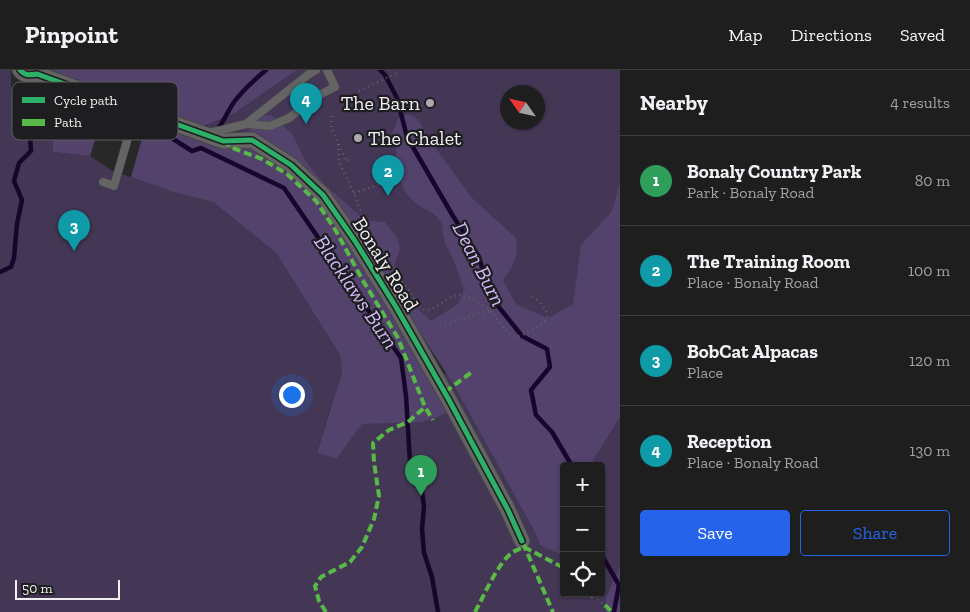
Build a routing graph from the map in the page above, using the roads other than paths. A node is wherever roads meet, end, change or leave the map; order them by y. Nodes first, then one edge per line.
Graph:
1 (20, 70) edge
2 (316, 70) edge
3 (328, 70) edge
4 (60, 82) edge
5 (178, 123) edge
6 (246, 124) junction
7 (212, 134) junction
8 (127, 140) edge
9 (103, 182) dead end
10 (522, 541) dead end

1 - 4 street, Bonaly Road
2 - 6 lane
3 - 6 lane
5 - 7 street, Bonaly Road
6 - 7 lane
7 - 10 street, Bonaly Road
8 - 9 lane

